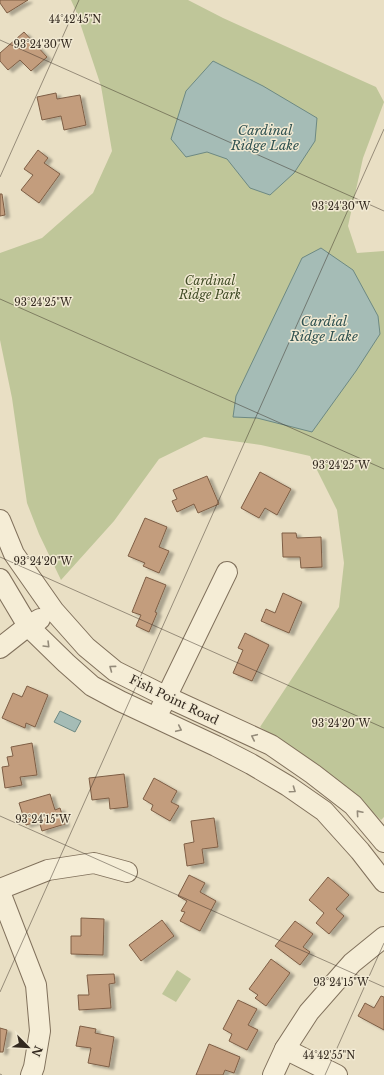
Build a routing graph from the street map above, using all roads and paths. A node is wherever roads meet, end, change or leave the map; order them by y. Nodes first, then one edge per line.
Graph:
1 (0, 520) edge
2 (227, 572) dead end
3 (0, 579) edge
4 (54, 611) junction
5 (28, 626) junction
6 (0, 648) edge
7 (167, 697) junction
8 (156, 718) junction
9 (384, 842) edge
10 (127, 872) dead end
11 (384, 882) edge
12 (0, 890) edge
13 (384, 937) edge
14 (285, 1049) junction
15 (31, 1075) edge
16 (273, 1075) edge
17 (337, 1075) edge

1 - 4 street, Fish Point Road
2 - 7 street
3 - 5 street, Fish Point Road
4 - 5 street
7 -> 4 street, Fish Point Road
5 - 6 street
5 -> 8 street, Fish Point Road
7 - 8 street
9 -> 7 street, Fish Point Road
8 -> 11 street, Fish Point Road
10 - 12 street
12 - 15 street
13 - 14 street
14 - 16 street
14 - 17 street

